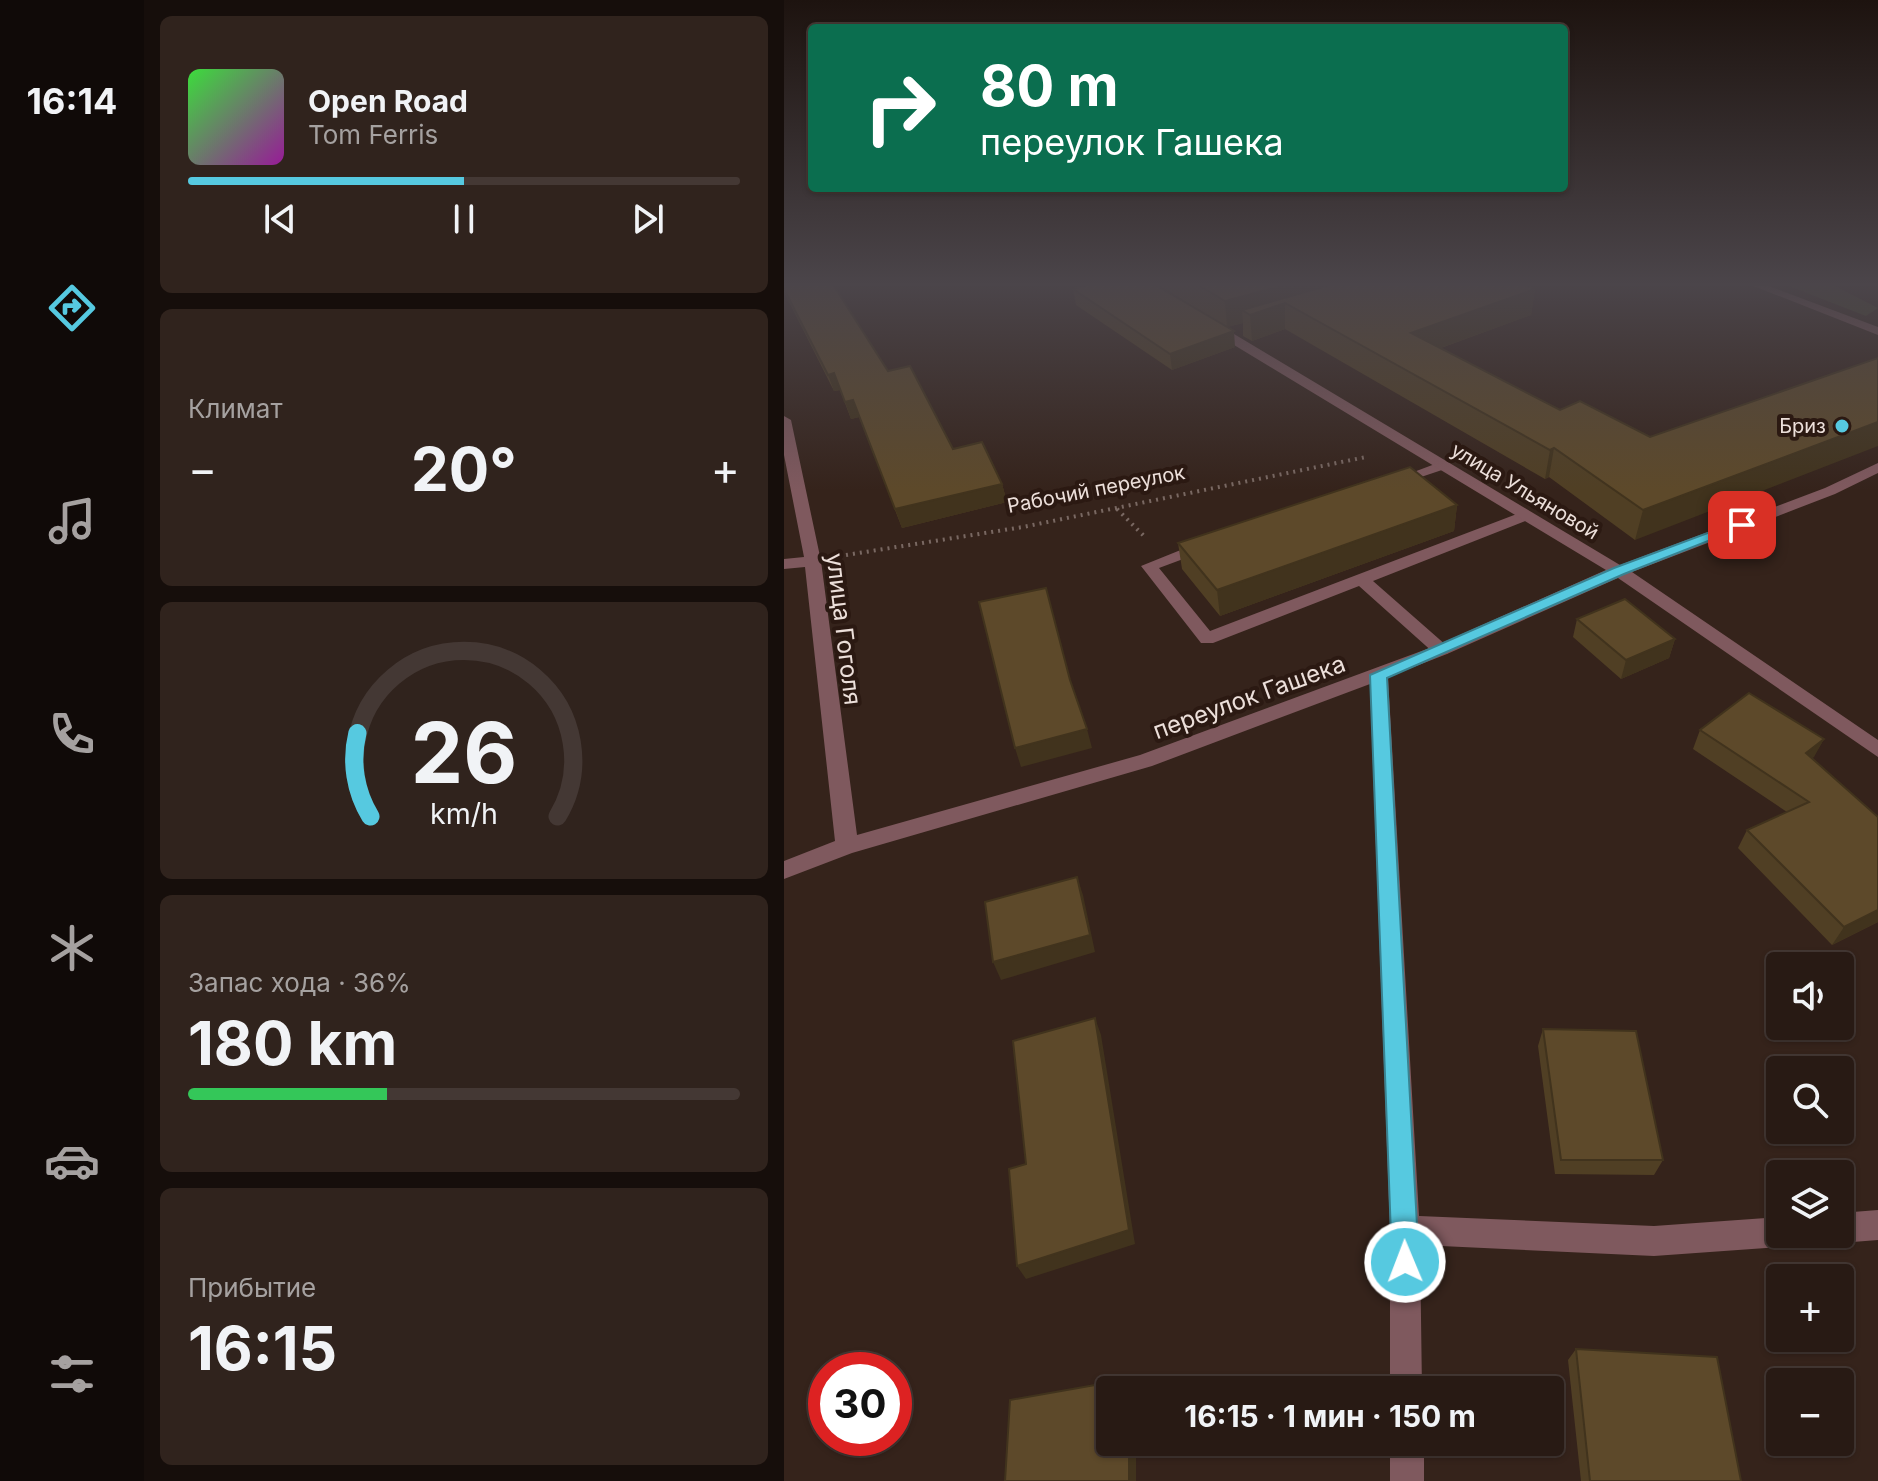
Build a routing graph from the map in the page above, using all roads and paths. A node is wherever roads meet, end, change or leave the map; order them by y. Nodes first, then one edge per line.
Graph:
1 (1265, 352) edge
2 (784, 420) edge
3 (1414, 448) junction
4 (1443, 465) junction
5 (1878, 467) edge
6 (1370, 490) edge
7 (1117, 508) junction
8 (1527, 515) junction
9 (1224, 539) edge
10 (1166, 559) junction
11 (813, 561) junction
12 (784, 564) edge
13 (1619, 571) junction
14 (1361, 579) junction
15 (1441, 650) junction
16 (1379, 675) junction
17 (1878, 750) edge
18 (847, 846) junction
19 (784, 870) edge
20 (1878, 1225) edge
21 (1854, 1227) edge
22 (1405, 1230) junction
23 (1766, 1233) edge
24 (1406, 1376) edge
25 (1407, 1456) edge
26 (1407, 1481) edge

1 - 3 street, улица Ульяновой
2 - 11 street, улица Гоголя
3 - 4 street, улица Ульяновой
3 - 7 path, Рабочий переулок
4 - 6 street
4 - 8 street, улица Ульяновой
5 - 13 street, переулок Гашека
7 - 10 path
7 - 11 path, Рабочий переулок
8 - 13 street, улица Ульяновой
8 - 14 street
9 - 10 street
10 - 14 street
11 - 12 street
11 - 18 street, улица Гоголя
13 - 15 street, переулок Гашека
13 - 17 street, улица Ульяновой
14 - 15 street
15 - 16 street, переулок Гашека
16 - 18 street, переулок Гашека
16 - 22 street
18 - 19 street, переулок Гашека
20 - 21 street
22 - 23 street
22 - 24 street
25 - 26 street

